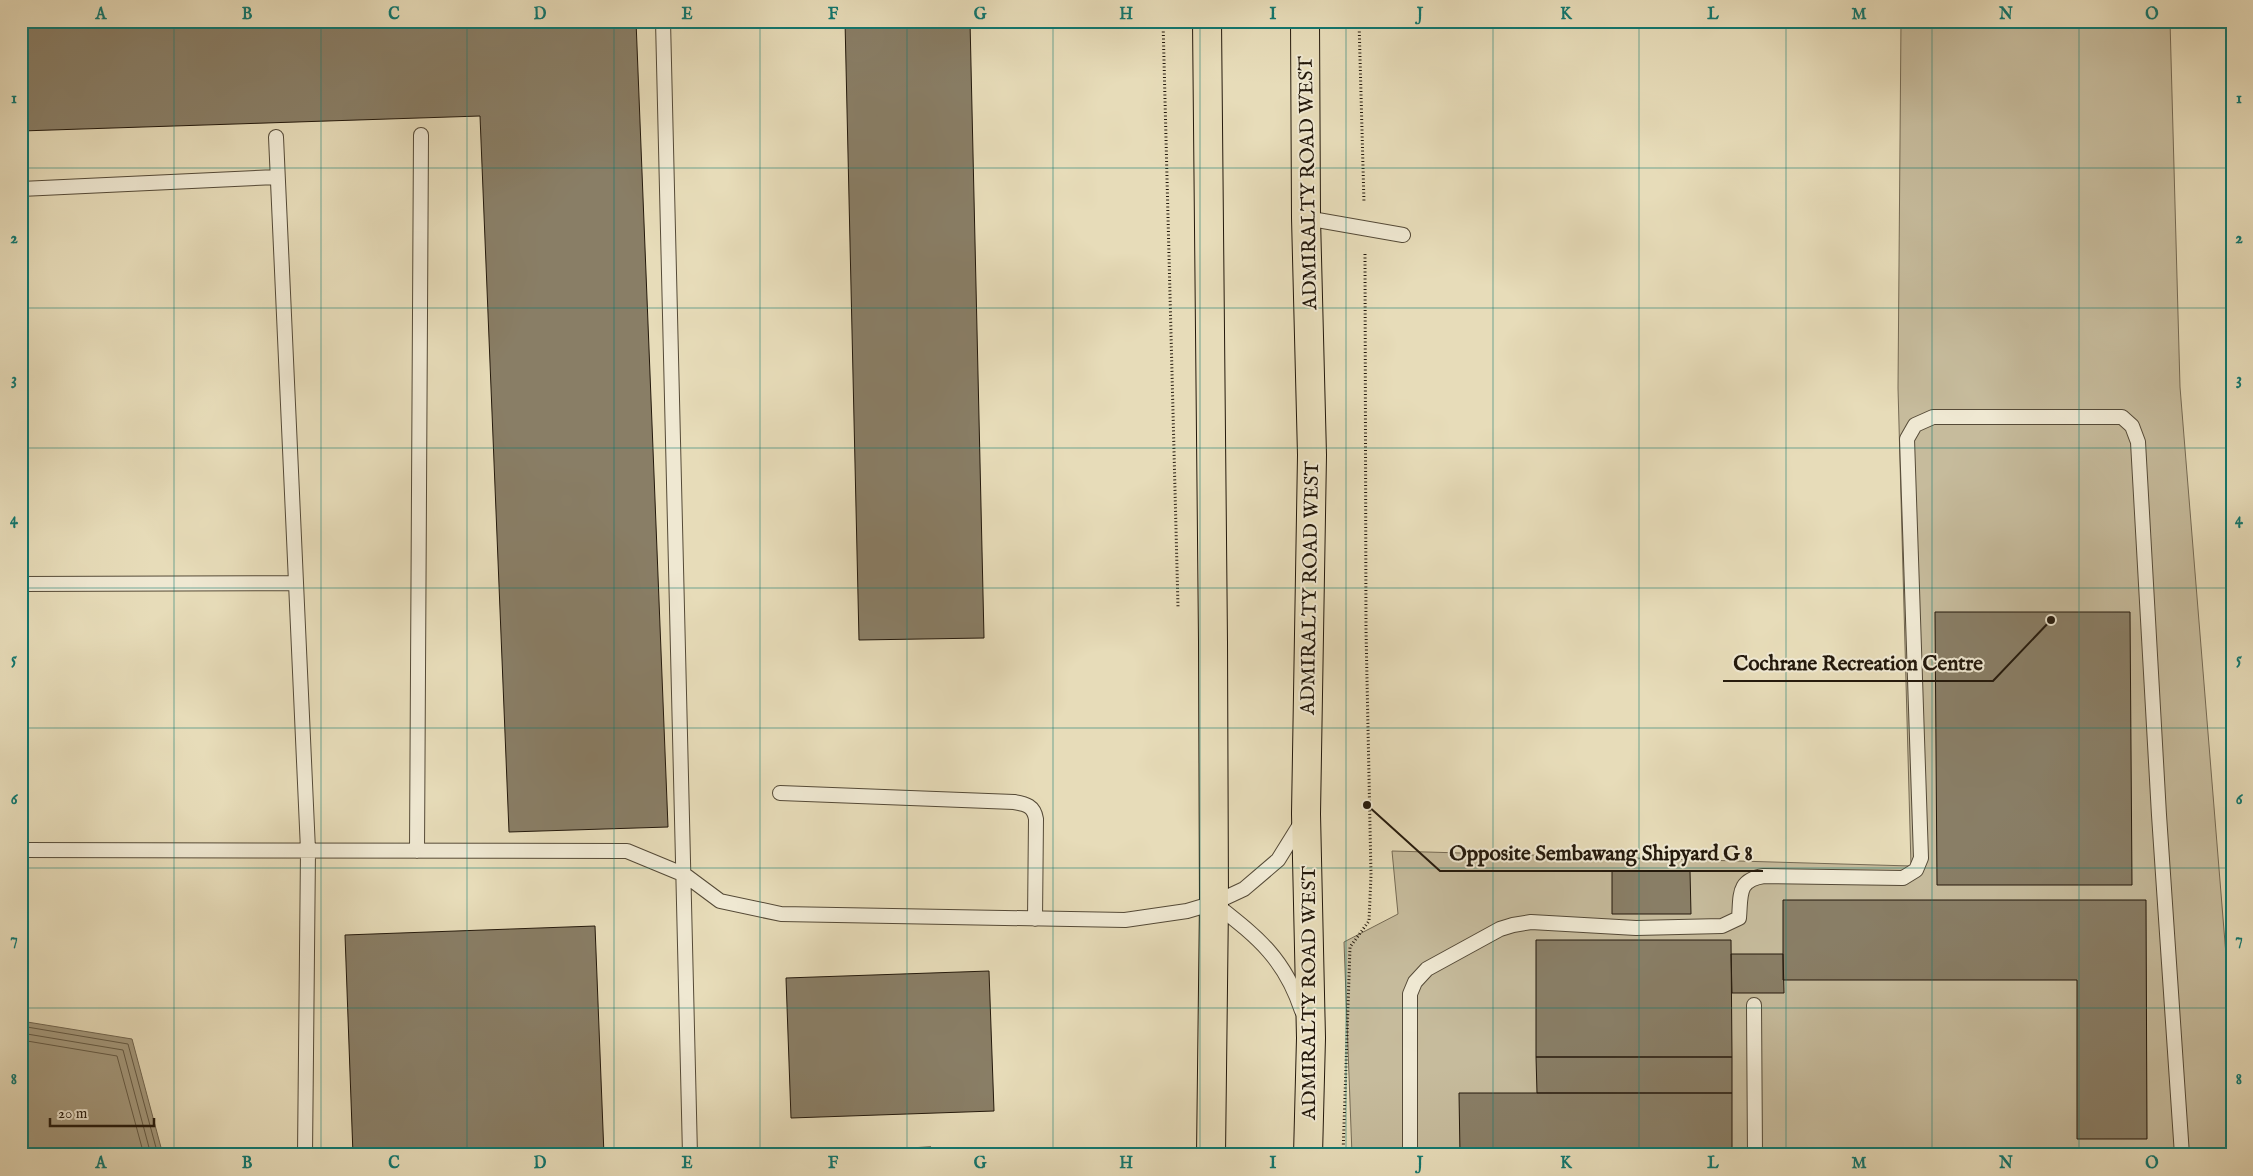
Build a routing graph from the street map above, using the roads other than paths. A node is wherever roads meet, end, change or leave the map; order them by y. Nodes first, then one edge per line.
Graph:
1 (663, 21) edge
2 (1207, 21) edge
3 (1305, 21) edge
4 (421, 135) dead end
5 (276, 137) dead end
6 (278, 176) junction
7 (21, 189) edge
8 (1306, 218) junction
9 (1403, 235) dead end
10 (296, 583) junction
11 (21, 584) edge
12 (780, 792) dead end
13 (1306, 814) junction
14 (21, 850) edge
15 (308, 850) junction
16 (417, 850) junction
17 (685, 875) junction
18 (1214, 903) junction
19 (1035, 919) junction
20 (1754, 1004) dead end
21 (1311, 1038) junction
22 (305, 1155) edge
23 (690, 1155) edge
24 (1211, 1155) edge
25 (1308, 1155) edge
26 (1410, 1155) edge
27 (1755, 1155) edge
28 (2182, 1155) edge

1 - 17 lane
2 - 18 main road
3 - 8 main road, ADMIRALTY ROAD WEST
4 - 16 lane
5 - 6 lane
6 - 7 lane
6 - 10 lane
8 - 9 lane
8 - 13 main road, ADMIRALTY ROAD WEST
10 - 11 lane
10 - 15 lane
12 - 19 lane
13 - 18 lane
13 - 21 main road, ADMIRALTY ROAD WEST
14 - 15 lane
15 - 16 lane
15 - 22 lane
16 - 17 lane
17 - 19 lane
17 - 23 lane
18 - 19 lane
18 - 21 lane
18 - 24 main road
20 - 27 lane
21 - 25 main road, ADMIRALTY ROAD WEST
26 - 28 lane

